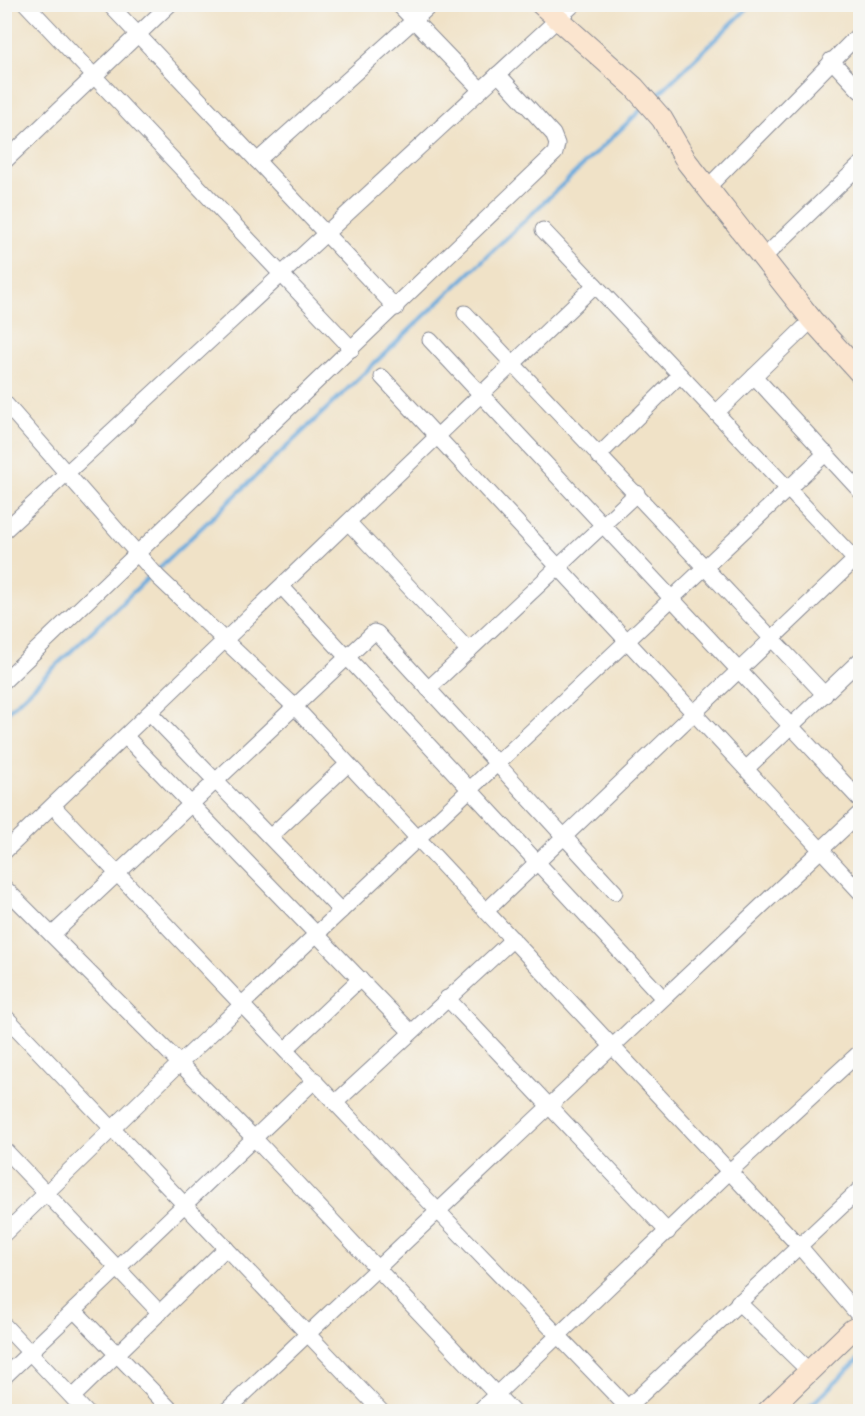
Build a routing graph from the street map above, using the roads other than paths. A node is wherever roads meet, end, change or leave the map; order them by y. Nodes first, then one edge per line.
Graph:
1 (27, 4) edge
2 (109, 4) edge
3 (170, 4) edge
4 (398, 4) edge
5 (432, 4) edge
6 (542, 4) edge
7 (574, 4) edge
8 (558, 20) junction
9 (414, 22) junction
10 (861, 33) edge
11 (138, 35) junction
12 (831, 60) junction
13 (498, 74) junction
14 (94, 76) junction
15 (481, 90) junction
16 (861, 91) edge
17 (257, 161) junction
18 (4, 162) edge
19 (861, 165) edge
20 (707, 188) junction
21 (543, 230) dead end
22 (326, 235) junction
23 (763, 258) junction
24 (283, 276) junction
25 (595, 285) junction
26 (396, 308) junction
27 (465, 313) dead end
28 (812, 320) junction
29 (430, 340) dead end
30 (352, 349) junction
31 (513, 366) junction
32 (861, 373) edge
33 (680, 375) junction
34 (754, 376) junction
35 (382, 377) dead end
36 (482, 395) junction
37 (4, 402) edge
38 (716, 413) junction
39 (438, 437) junction
40 (826, 453) junction
41 (598, 456) junction
42 (67, 472) junction
43 (789, 490) junction
44 (861, 491) edge
45 (637, 493) junction
46 (349, 523) junction
47 (603, 524) junction
48 (4, 531) edge
49 (138, 552) junction
50 (859, 560) edge
51 (558, 566) junction
52 (705, 568) junction
53 (282, 587) junction
54 (673, 599) junction
55 (772, 639) junction
56 (227, 640) junction
57 (628, 641) junction
58 (469, 651) junction
59 (346, 656) junction
60 (861, 660) edge
61 (739, 670) junction
62 (4, 681) edge
63 (428, 689) junction
64 (825, 695) junction
65 (294, 706) junction
66 (694, 713) junction
67 (151, 714) junction
68 (791, 726) junction
69 (126, 737) junction
70 (348, 764) junction
71 (497, 764) junction
72 (746, 769) junction
73 (215, 780) junction
74 (470, 790) junction
75 (861, 800) edge
76 (190, 804) junction
77 (54, 807) junction
78 (861, 813) edge
79 (270, 837) junction
80 (564, 837) junction
81 (418, 839) junction
82 (822, 850) junction
83 (4, 852) edge
84 (537, 862) junction
85 (117, 873) junction
86 (4, 887) edge
87 (615, 892) dead end
88 (861, 892) edge
89 (341, 910) junction
90 (486, 911) junction
91 (317, 934) junction
92 (52, 935) junction
93 (513, 939) junction
94 (360, 979) junction
95 (447, 998) junction
96 (663, 998) junction
97 (243, 1004) junction
98 (4, 1015) edge
99 (410, 1031) junction
100 (612, 1046) junction
101 (286, 1049) junction
102 (861, 1052) edge
103 (180, 1063) junction
104 (315, 1080) junction
105 (336, 1102) junction
106 (548, 1106) junction
107 (114, 1129) junction
108 (253, 1137) junction
109 (4, 1149) edge
110 (729, 1172) junction
111 (861, 1189) edge
112 (47, 1194) junction
113 (185, 1203) junction
114 (437, 1210) junction
115 (668, 1232) junction
116 (4, 1234) edge
117 (800, 1246) junction
118 (226, 1248) junction
119 (377, 1267) junction
120 (117, 1268) junction
121 (738, 1302) junction
122 (74, 1310) junction
123 (160, 1313) junction
124 (4, 1325) edge
125 (858, 1327) edge
126 (307, 1333) junction
127 (557, 1335) junction
128 (30, 1352) junction
129 (118, 1354) junction
130 (809, 1371) junction
131 (4, 1377) edge
132 (496, 1394) junction
133 (73, 1397) junction
134 (625, 1409) edge
135 (377, 1410) edge
136 (86, 1412) edge
137 (173, 1412) edge
138 (225, 1412) edge
139 (478, 1412) edge
140 (513, 1412) edge
141 (767, 1412) edge

1 - 14 street
2 - 11 street
3 - 11 street
4 - 9 street
5 - 9 street
6 - 8 street
7 - 8 street
8 - 13 street
8 - 20 street
9 - 15 street
9 - 17 street
10 - 12 street
11 - 14 street
11 - 17 street
12 - 16 street
12 - 20 street
13 - 15 street
13 - 26 street
14 - 18 street
14 - 24 street
15 - 22 street
17 - 22 street
19 - 23 street
20 - 23 street
21 - 25 street
22 - 24 street
22 - 26 street
23 - 28 street
24 - 30 street
24 - 42 street
25 - 31 street
25 - 33 street
26 - 30 street
27 - 31 street
28 - 32 street
28 - 34 street
29 - 36 street
30 - 49 street
31 - 36 street
31 - 41 street
33 - 38 street
33 - 41 street
34 - 38 street
34 - 40 street
35 - 39 street
36 - 39 street
36 - 47 street
37 - 42 street
38 - 43 street
39 - 46 street
39 - 51 street
40 - 43 street
40 - 44 street
41 - 45 street
42 - 48 street
42 - 49 street
43 - 50 street
43 - 52 street
45 - 47 street
45 - 52 street
46 - 53 street
46 - 58 street
47 - 51 street
47 - 54 street
49 - 56 street
49 - 62 street
50 - 55 street
51 - 57 street
51 - 58 street
52 - 54 street
52 - 55 street
53 - 56 street
53 - 59 street
54 - 57 street
54 - 61 street
55 - 61 street
55 - 64 street
56 - 65 street
56 - 67 street
57 - 66 street
57 - 71 street
58 - 63 street
59 - 63 street
59 - 65 street
59 - 74 street
60 - 64 street
61 - 66 street
61 - 68 street
63 - 71 street
64 - 68 street
65 - 70 street
65 - 73 street
66 - 72 street
66 - 80 street
67 - 69 street
67 - 73 street
68 - 72 street
68 - 75 street
69 - 76 street
69 - 77 street
70 - 79 street
70 - 81 street
71 - 74 street
71 - 80 street
72 - 82 street
73 - 76 street
73 - 79 street
74 - 81 street
74 - 84 street
76 - 85 street
76 - 91 street
77 - 83 street
77 - 85 street
78 - 82 street
79 - 89 street
80 - 84 street
80 - 87 street
81 - 89 street
81 - 90 street
82 - 88 street
82 - 96 street
84 - 90 street
84 - 96 street
85 - 92 street
85 - 97 street
86 - 92 street
89 - 91 street
90 - 93 street
91 - 94 street
91 - 97 street
92 - 103 street
93 - 95 street
93 - 100 street
94 - 99 street
94 - 101 street
95 - 99 street
95 - 106 street
96 - 100 street
97 - 101 street
97 - 103 street
98 - 107 street
99 - 105 street
100 - 106 street
100 - 110 street
101 - 104 street
102 - 110 street
103 - 107 street
103 - 108 street
104 - 105 street
104 - 108 street
105 - 114 street
106 - 114 street
106 - 115 street
107 - 112 street
107 - 113 street
108 - 113 street
108 - 119 street
109 - 112 street
110 - 115 street
110 - 117 street
111 - 117 street
112 - 116 street
112 - 120 street
113 - 118 street
113 - 120 street
114 - 119 street
114 - 127 street
115 - 127 street
117 - 121 street
117 - 125 street
118 - 123 street
118 - 126 street
119 - 126 street
119 - 132 street
120 - 122 street
120 - 123 street
121 - 130 street
121 - 134 street
122 - 128 street
122 - 129 street
123 - 129 street
124 - 128 street
125 - 130 street
126 - 135 street
126 - 138 street
127 - 132 street
127 - 134 street
128 - 131 street
128 - 133 street
129 - 133 street
129 - 137 street
130 - 141 street
132 - 139 street
132 - 140 street
133 - 136 street

